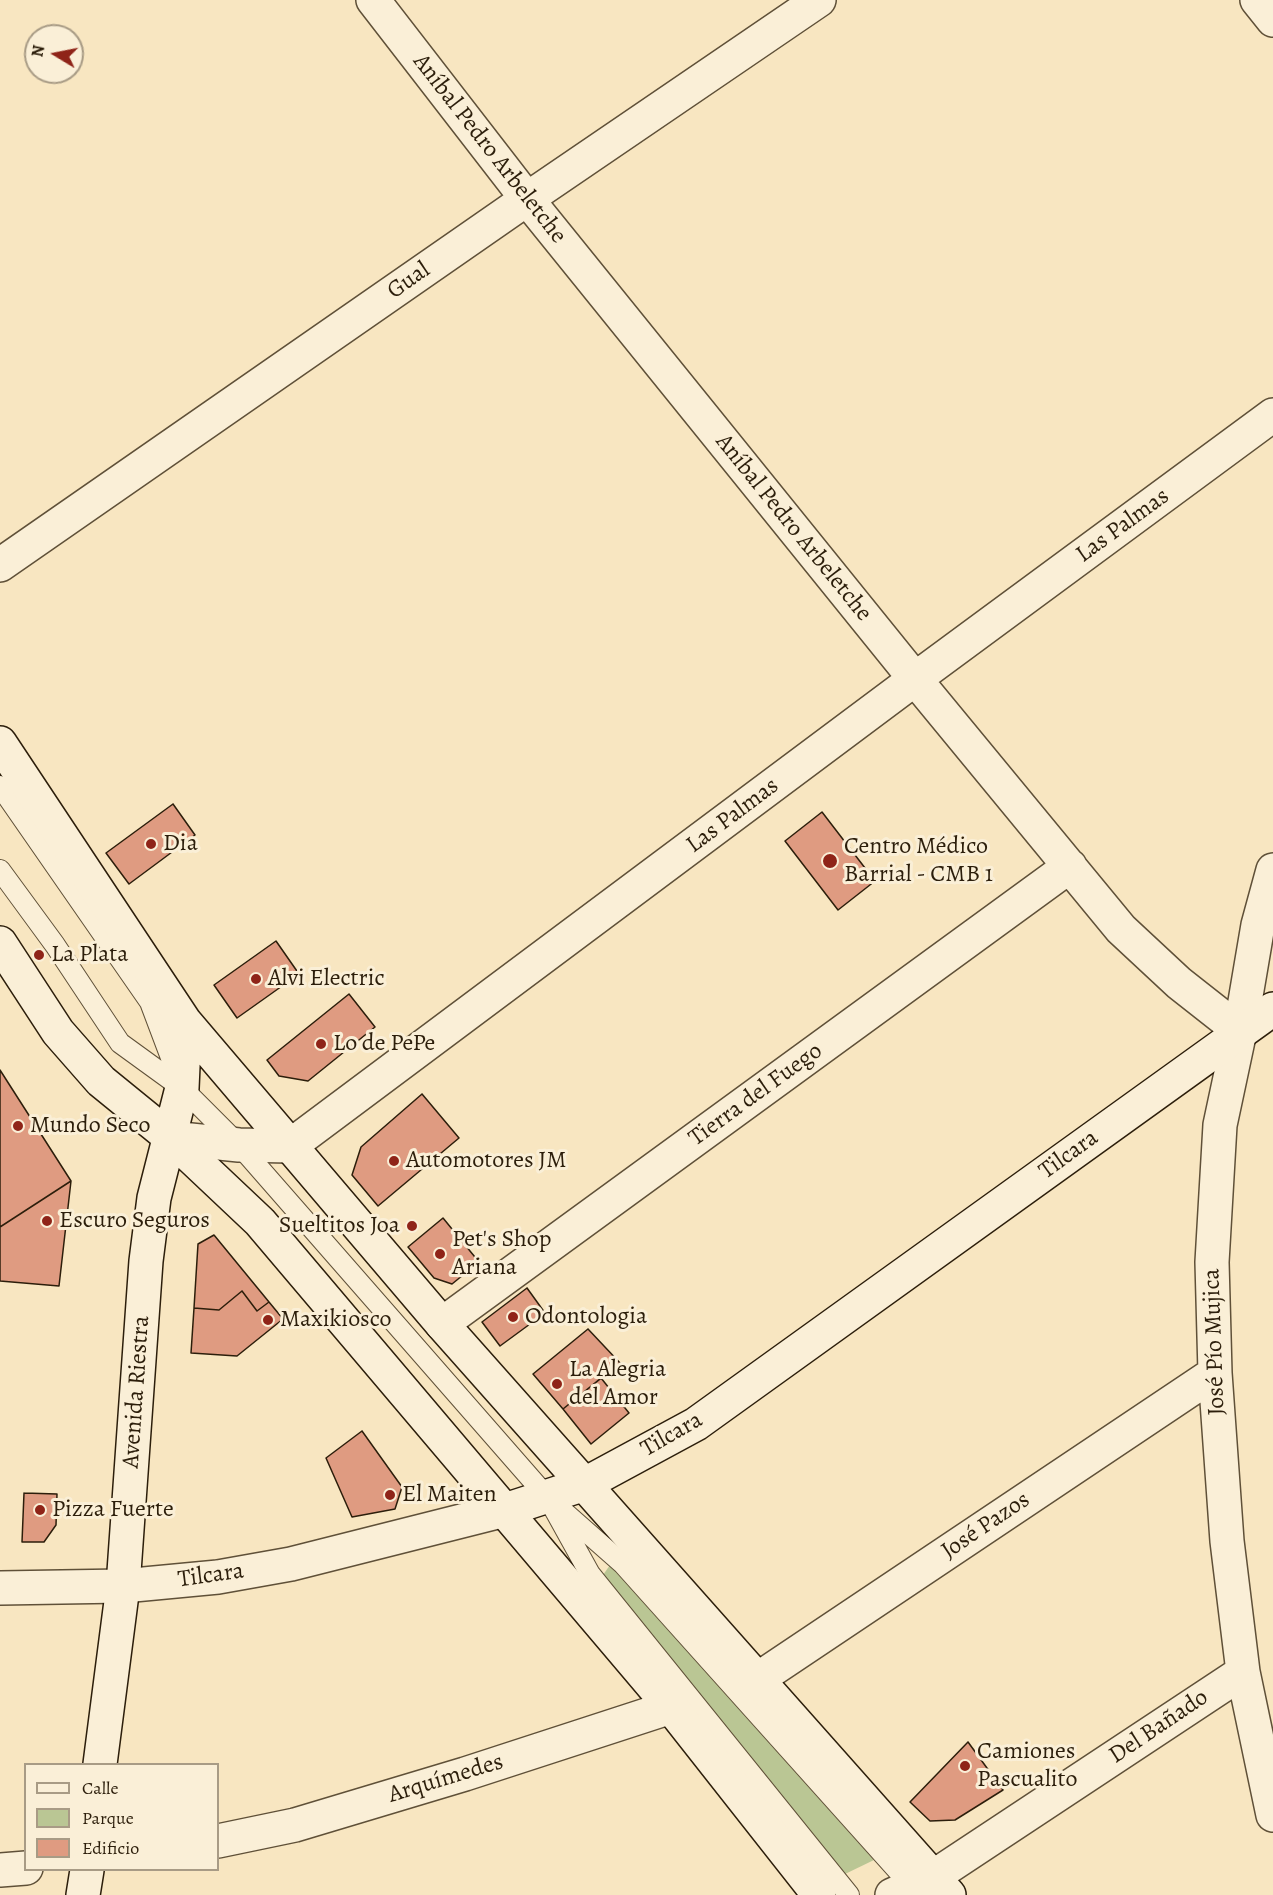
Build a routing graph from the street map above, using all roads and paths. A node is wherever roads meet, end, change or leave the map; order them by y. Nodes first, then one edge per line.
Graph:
1 (373, 0) edge
2 (819, 0) edge
3 (1257, 0) edge
4 (1273, 20) edge
5 (527, 199) junction
6 (1273, 415) edge
7 (0, 565) edge
8 (915, 679) junction
9 (0, 743) edge
10 (0, 786) edge
11 (1070, 866) junction
12 (0, 870) edge
13 (1273, 870) edge
14 (0, 943) edge
15 (1273, 1009) edge
16 (185, 1022) junction
17 (1240, 1031) junction
18 (182, 1088) junction
19 (171, 1138) junction
20 (239, 1145) junction
21 (290, 1146) junction
22 (442, 1324) junction
23 (1215, 1373) junction
24 (585, 1484) junction
25 (547, 1497) junction
26 (505, 1510) junction
27 (123, 1586) junction
28 (0, 1588) edge
29 (1243, 1672) junction
30 (758, 1679) junction
31 (671, 1707) junction
32 (100, 1763) edge
33 (1273, 1815) edge
34 (219, 1841) edge
35 (24, 1868) edge
36 (0, 1870) edge
37 (87, 1871) edge
38 (921, 1890) edge
39 (83, 1895) edge
40 (819, 1895) edge
41 (849, 1895) edge

1 - 5 street, Aníbal Pedro Arbeletche
2 - 5 street, Gual
3 - 4 street
5 - 7 street, Gual
5 - 8 street, Aníbal Pedro Arbeletche
6 - 8 street, Las Palmas
8 - 11 street, Aníbal Pedro Arbeletche
8 - 21 street, Las Palmas
9 - 16 street
10 - 18 lane
11 - 17 street, Aníbal Pedro Arbeletche
11 - 22 street, Tierra del Fuego
12 - 18 lane
13 - 17 street, José Pío Mujica
14 - 19 street
15 - 17 street, Tilcara
16 - 18 street, Avenida Riestra
16 - 21 street
17 - 23 street, José Pío Mujica
17 - 24 street, Tilcara
18 - 19 street, Avenida Riestra
18 - 20 lane
19 - 20 street
19 - 26 street
19 - 27 street, Avenida Riestra
20 - 21 street
20 - 25 lane
21 - 22 street
22 - 24 street
23 - 29 street, José Pío Mujica
23 - 30 street, José Pazos
24 - 25 street, Tilcara
24 - 30 street
25 - 26 street, Tilcara
25 - 38 lane
25 - 41 lane
26 - 27 street, Tilcara
26 - 31 street
27 - 28 street, Tilcara
27 - 32 street, Avenida Riestra
29 - 33 street, José Pío Mujica
29 - 38 street, Del Bañado
30 - 38 street
31 - 34 street, Arquímedes
31 - 40 street
35 - 36 street
37 - 39 street

